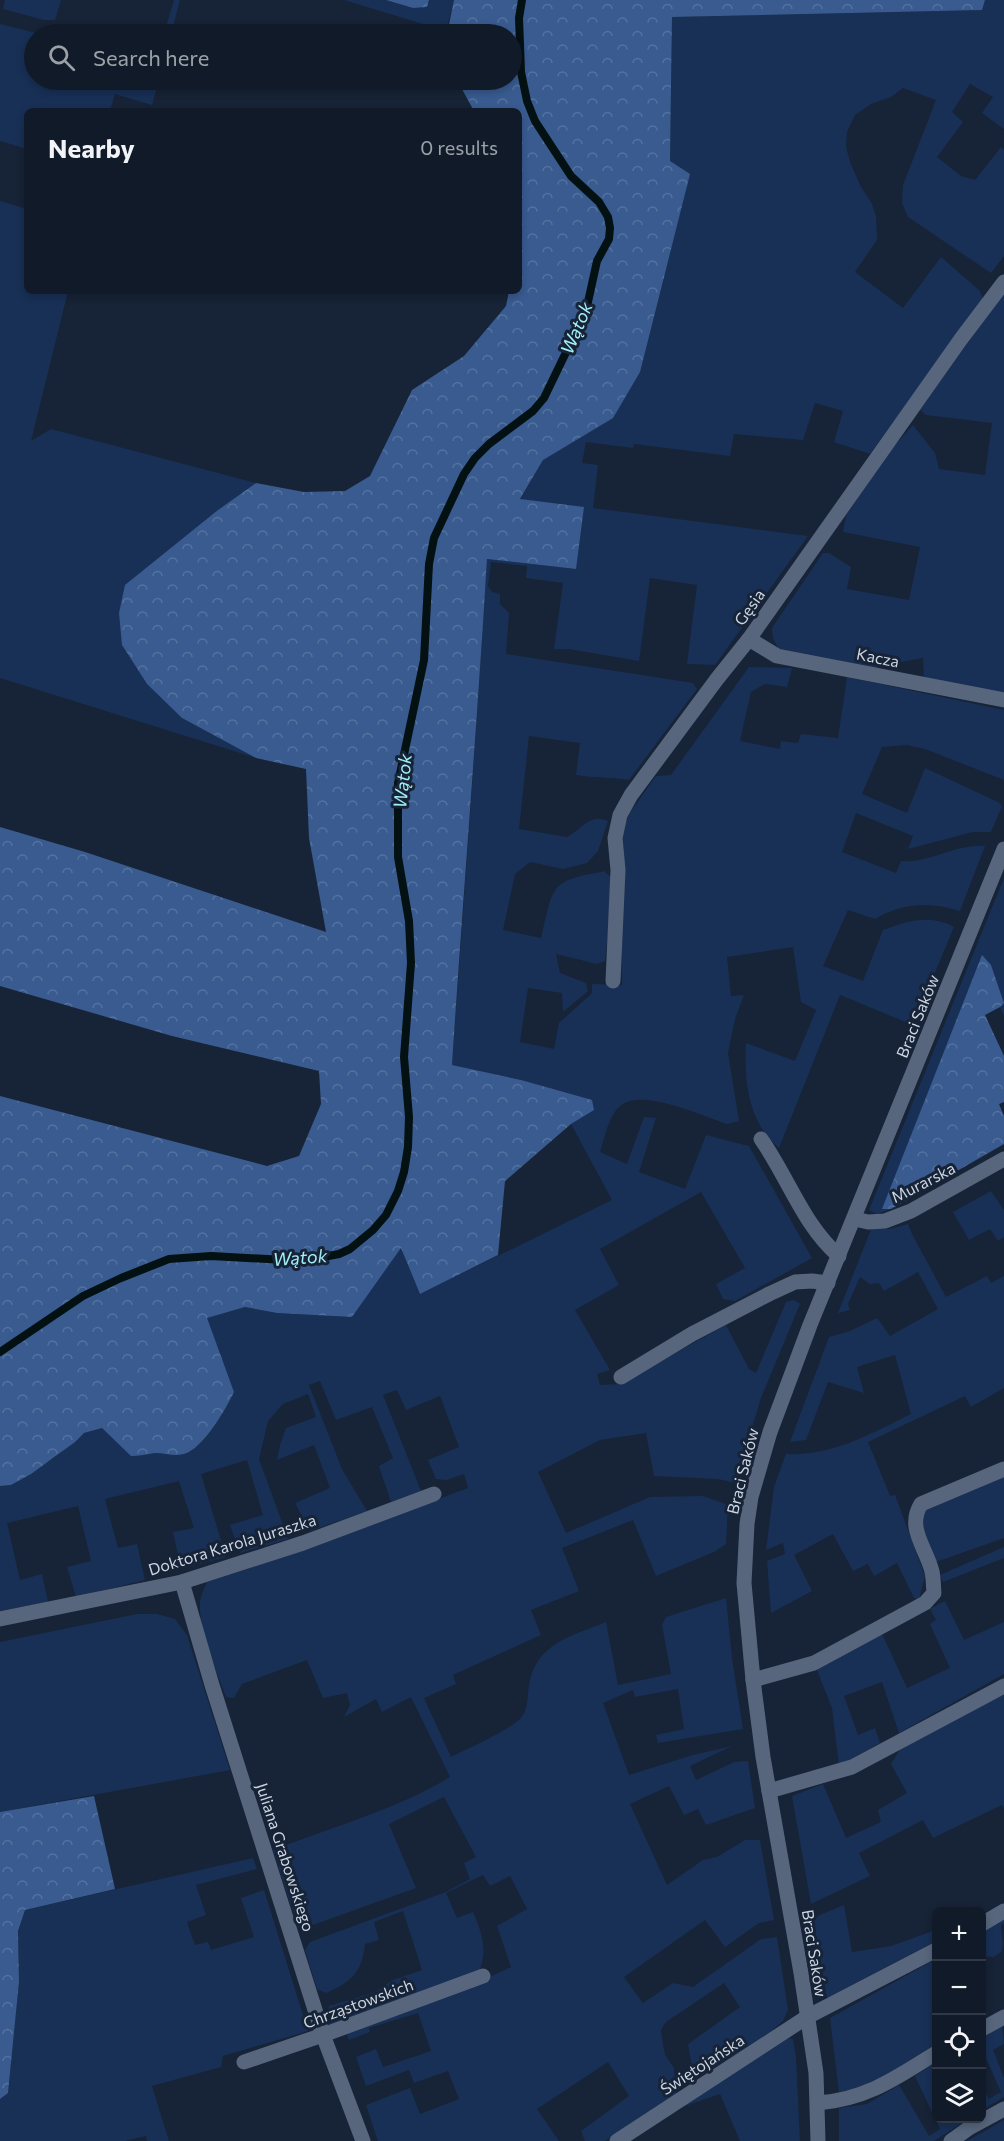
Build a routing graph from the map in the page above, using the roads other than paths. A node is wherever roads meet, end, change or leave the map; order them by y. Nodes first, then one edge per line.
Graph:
1 (1004, 282) edge
2 (749, 639) junction
3 (1004, 700) edge
4 (1004, 849) edge
5 (614, 981) dead end
6 (761, 1139) dead end
7 (1003, 1162) edge
8 (855, 1219) junction
9 (839, 1256) junction
10 (828, 1283) junction
11 (621, 1377) dead end
12 (1004, 1469) edge
13 (434, 1494) dead end
14 (182, 1582) junction
15 (0, 1619) edge
16 (753, 1680) junction
17 (1004, 1686) edge
18 (769, 1791) junction
19 (1004, 1911) edge
20 (986, 1921) edge
21 (932, 1952) edge
22 (483, 1976) dead end
23 (807, 2016) junction
24 (1004, 2017) edge
25 (986, 2026) edge
26 (323, 2035) junction
27 (932, 2055) edge
28 (244, 2062) dead end
29 (818, 2103) junction
30 (1004, 2109) edge
31 (363, 2141) edge
32 (617, 2141) edge
33 (818, 2141) edge
34 (951, 2141) edge

1 - 2 street, Gęsia
2 - 3 street, Kacza
2 - 5 street, Gęsia
4 - 8 street, Braci Saków
6 - 9 street
7 - 8 street, Murarska
8 - 9 street, Braci Saków
9 - 10 street, Braci Saków
10 - 11 street
10 - 16 street, Braci Saków
12 - 16 street
13 - 14 street, Doktora Karola Juraszka
14 - 15 street, Doktora Karola Juraszka
14 - 26 street, Juliana Grabowskiego
16 - 18 street, Braci Saków
17 - 18 street
18 - 23 street, Braci Saków
19 - 20 street
21 - 23 street, Świętojańska
22 - 26 street, Chrząstowskich
23 - 29 street, Braci Saków
23 - 32 street, Świętojańska
24 - 25 street
26 - 28 street, Chrząstowskich
26 - 31 street, Juliana Grabowskiego
27 - 29 street
29 - 33 street, Braci Saków
30 - 34 street

